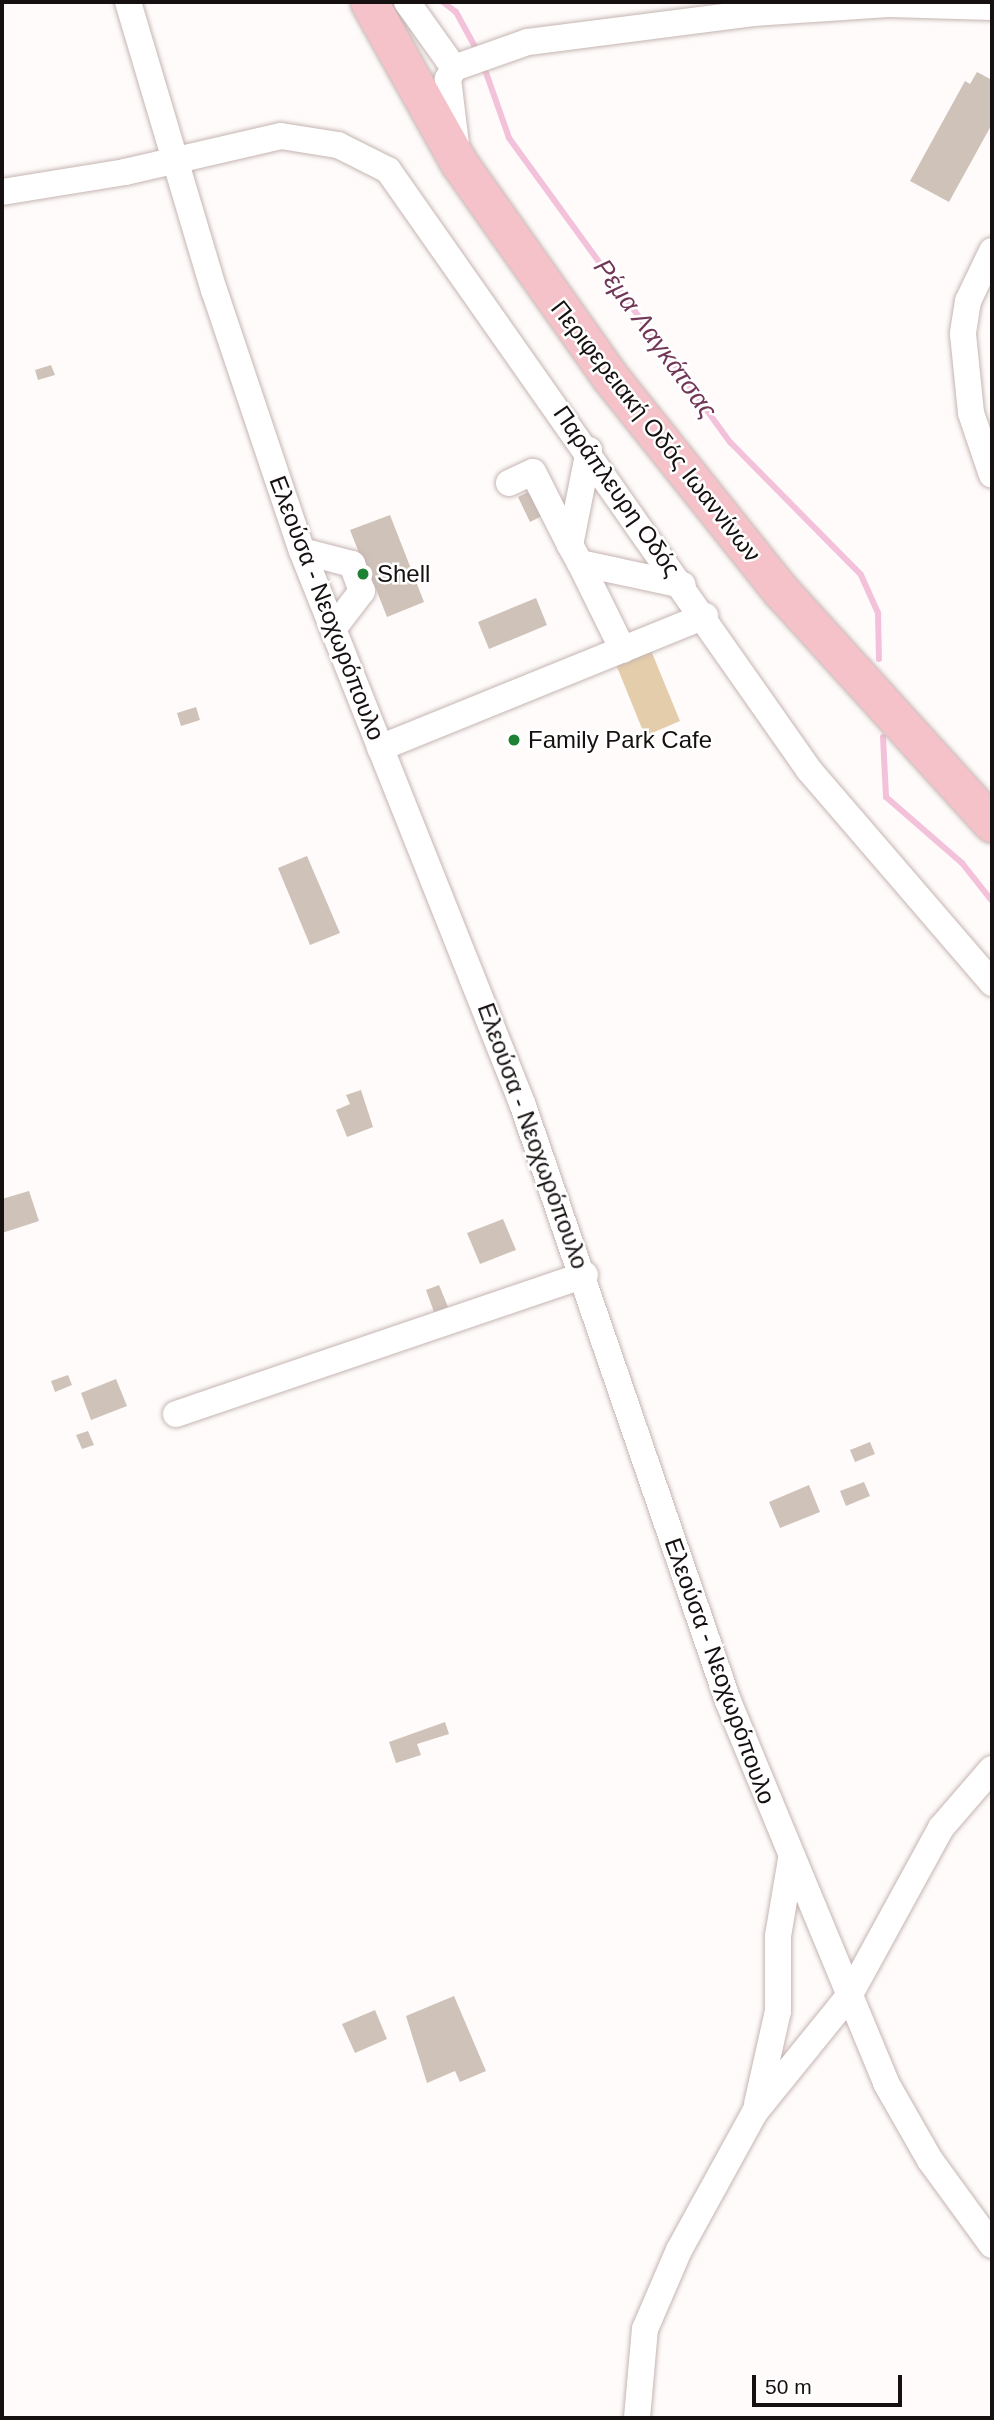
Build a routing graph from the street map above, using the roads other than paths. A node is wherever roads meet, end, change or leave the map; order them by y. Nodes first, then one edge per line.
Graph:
1 (128, 2) edge
2 (369, 2) edge
3 (407, 2) edge
4 (992, 8) edge
5 (461, 65) junction
6 (173, 160) junction
7 (460, 163) junction
8 (2, 192) edge
9 (992, 251) edge
10 (589, 450) junction
11 (992, 475) edge
12 (509, 484) dead end
13 (302, 551) junction
14 (575, 554) junction
15 (683, 585) junction
16 (705, 616) junction
17 (333, 629) junction
18 (623, 650) junction
19 (380, 748) junction
20 (992, 824) edge
21 (992, 983) edge
22 (584, 1275) junction
23 (176, 1414) dead end
24 (992, 1769) edge
25 (791, 1858) junction
26 (849, 1996) junction
27 (755, 2112) junction
28 (983, 2218) edge
29 (992, 2245) edge
30 (637, 2418) edge

1 - 6 street, Ελεούσα - Νεοχωρόπουλο
2 - 7 highway, Περιφερειακή Οδός Ιωαννίνων
3 - 5 street
4 - 5 street
5 - 7 street
6 - 8 street, Παράπλευρη Οδός
6 - 10 street, Παράπλευρη Οδός
6 - 13 street, Ελεούσα - Νεοχωρόπουλο
7 - 20 highway, Περιφερειακή Οδός Ιωαννίνων
9 - 11 street
10 - 14 street
10 - 15 street, Παράπλευρη Οδός
12 - 14 street
13 - 17 street, Ελεούσα - Νεοχωρόπουλο
13 - 17 street
14 - 15 street
14 - 18 street
15 - 16 street, Παράπλευρη Οδός
16 - 18 street
16 - 21 street, Παράπλευρη Οδός
17 - 19 street, Ελεούσα - Νεοχωρόπουλο
18 - 19 street
19 - 22 street, Ελεούσα - Νεοχωρόπουλο
22 - 23 street
22 - 25 street, Ελεούσα - Νεοχωρόπουλο
24 - 26 street
25 - 26 street, Ελεούσα - Νεοχωρόπουλο
25 - 27 street
26 - 27 street
26 - 28 street, Ελεούσα - Νεοχωρόπουλο
27 - 30 street
28 - 29 street, Ελεούσα - Νεοχωρόπουλο

